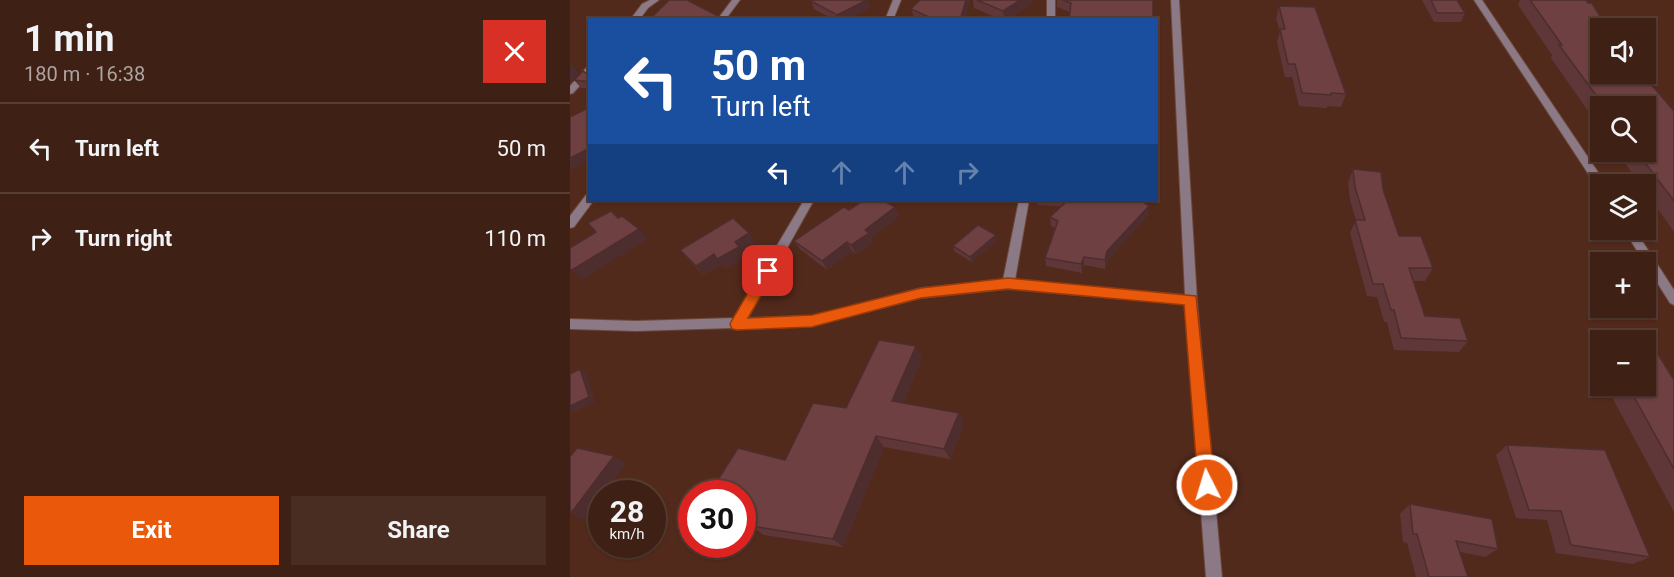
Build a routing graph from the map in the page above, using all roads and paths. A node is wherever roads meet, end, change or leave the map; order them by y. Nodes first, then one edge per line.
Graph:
1 (655, 0) edge
2 (736, 0) edge
3 (897, 0) edge
4 (1051, 0) edge
5 (1175, 0) edge
6 (1478, 0) edge
7 (636, 18) edge
8 (722, 18) edge
9 (890, 18) edge
10 (1051, 18) edge
11 (588, 71) edge
12 (570, 91) edge
13 (1594, 174) edge
14 (588, 201) edge
15 (808, 201) edge
16 (1024, 201) edge
17 (570, 224) edge
18 (1636, 240) edge
19 (1008, 284) junction
20 (1191, 300) junction
21 (1674, 300) edge
22 (570, 324) edge
23 (737, 324) junction
24 (1214, 577) edge

1 - 7 street
2 - 8 street
3 - 9 street
4 - 10 street
5 - 20 street
6 - 13 street
11 - 12 street
14 - 17 street
15 - 23 street
16 - 19 street
18 - 21 street
19 - 20 street
19 - 23 street
20 - 24 street
22 - 23 street

